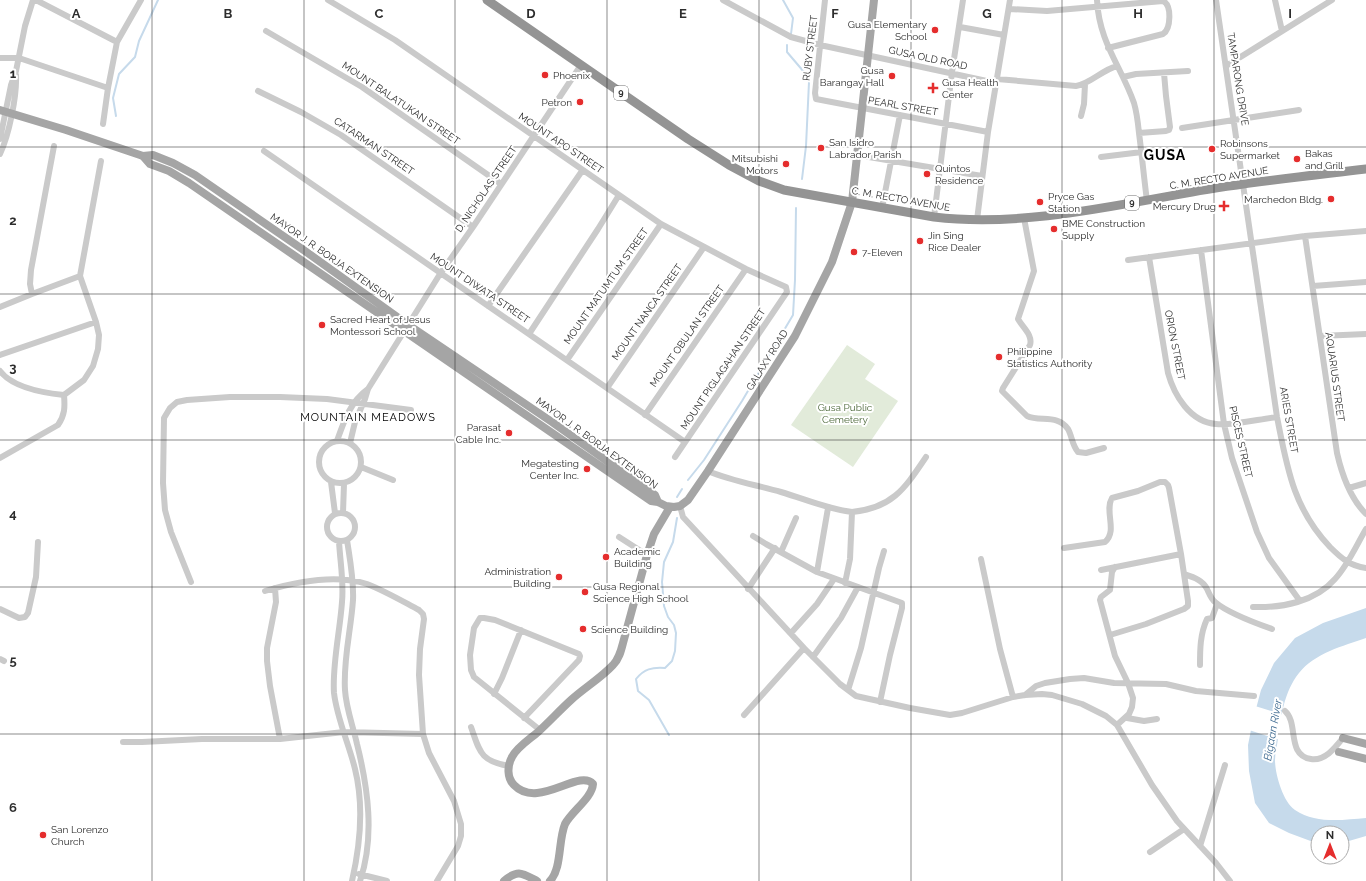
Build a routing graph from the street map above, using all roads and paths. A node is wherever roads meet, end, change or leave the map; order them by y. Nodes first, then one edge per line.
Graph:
1 (35, 0) edge
2 (328, 0) edge
3 (487, 0) edge
4 (723, 0) edge
5 (825, 0) edge
6 (874, 0) edge
7 (963, 0) edge
8 (1010, 0) edge
9 (1097, 0) edge
10 (1216, 0) edge
11 (1275, 0) edge
12 (1332, 0) edge
13 (138, 1) edge
14 (1147, 1) edge
15 (1325, 2) edge
16 (1097, 7) junction
17 (1009, 9) junction
18 (960, 27) junction
19 (266, 31) dead end
20 (1282, 31) junction
21 (1004, 36) junction
22 (117, 42) junction
23 (820, 45) junction
24 (1108, 48) junction
25 (869, 56) junction
26 (0, 58) edge
27 (19, 58) junction
28 (581, 65) junction
29 (1117, 66) junction
30 (1226, 66) junction
31 (1188, 71) dead end
32 (952, 72) junction
33 (1164, 73) junction
34 (1123, 77) junction
35 (997, 81) junction
36 (1085, 84) junction
37 (108, 88) junction
38 (258, 91) dead end
39 (815, 98) joint
40 (863, 109) junction
41 (1299, 110) dead end
42 (6, 112) edge
43 (900, 115) junction
44 (1081, 116) dead end
45 (1234, 120) junction
46 (103, 124) dead end
47 (946, 124) junction
48 (1182, 128) dead end
49 (988, 132) junction
50 (1139, 133) junction
51 (533, 136) junction
52 (0, 139) edge
53 (54, 146) dead end
54 (264, 151) dead end
55 (1142, 152) junction
56 (0, 154) edge
57 (140, 155) junction
58 (857, 155) junction
59 (1101, 156) dead end
60 (101, 161) dead end
61 (892, 161) junction
62 (940, 169) junction
63 (1366, 169) edge
64 (582, 171) junction
65 (982, 176) junction
66 (501, 184) junction
67 (1244, 185) junction
68 (619, 195) junction
69 (1146, 201) junction
70 (852, 202) junction
71 (240, 206) junction
72 (882, 208) junction
73 (235, 214) junction
74 (934, 217) junction
75 (1024, 218) junction
76 (977, 220) junction
77 (661, 224) junction
78 (473, 227) junction
79 (1366, 231) edge
80 (1305, 236) junction
81 (1251, 243) junction
82 (704, 247) junction
83 (1201, 250) junction
84 (305, 251) junction
85 (1150, 257) junction
86 (300, 259) junction
87 (1128, 260) dead end
88 (746, 269) junction
89 (440, 274) junction
90 (80, 276) junction
91 (1366, 282) edge
92 (1313, 286) junction
93 (787, 292) joint
94 (32, 294) junction
95 (488, 306) junction
96 (0, 307) edge
97 (96, 322) junction
98 (405, 327) junction
99 (529, 334) junction
100 (1366, 334) edge
101 (1320, 336) junction
102 (0, 356) edge
103 (567, 360) junction
104 (0, 371) edge
105 (368, 388) junction
106 (607, 388) junction
107 (64, 395) junction
108 (353, 402) junction
109 (363, 404) junction
110 (411, 410) dead end
111 (645, 416) junction
112 (1277, 417) junction
113 (1224, 424) junction
114 (337, 441) junction
115 (685, 442) junction
116 (350, 443) junction
117 (1104, 448) dead end
118 (1, 455) edge
119 (675, 457) dead end
120 (926, 457) dead end
121 (361, 467) junction
122 (708, 471) junction
123 (392, 480) dead end
124 (331, 482) junction
125 (1366, 483) edge
126 (344, 484) junction
127 (1349, 488) junction
128 (680, 506) junction
129 (670, 507) junction
130 (828, 508) junction
131 (343, 512) junction
132 (852, 512) junction
133 (335, 513) junction
134 (1366, 514) edge
135 (796, 518) dead end
136 (1366, 529) edge
137 (753, 536) dead end
138 (620, 537) dead end
139 (347, 540) junction
140 (339, 541) junction
141 (38, 542) dead end
142 (775, 548) junction
143 (1064, 548) dead end
144 (884, 551) dead end
145 (781, 552) junction
146 (1181, 554) junction
147 (647, 555) junction
148 (981, 559) dead end
149 (1347, 563) junction
150 (1115, 567) junction
151 (1366, 568) edge
152 (1101, 570) dead end
153 (817, 572) junction
154 (1184, 574) junction
155 (342, 579) junction
156 (834, 579) junction
157 (353, 581) junction
158 (191, 582) dead end
159 (845, 583) junction
160 (858, 587) junction
161 (275, 588) junction
162 (748, 589) junction
163 (265, 591) dead end
164 (873, 592) junction
165 (1300, 601) junction
166 (1217, 604) junction
167 (1253, 607) dead end
168 (0, 609) edge
169 (1272, 629) dead end
170 (520, 630) junction
171 (791, 633) junction
172 (1110, 635) junction
173 (804, 648) junction
174 (813, 657) junction
175 (1200, 665) dead end
176 (1128, 682) junction
177 (848, 690) junction
178 (494, 694) junction
179 (1026, 695) junction
180 (1254, 696) dead end
181 (1013, 697) junction
182 (880, 702) junction
183 (1285, 711) dead end
184 (744, 715) dead end
185 (524, 718) junction
186 (1127, 718) junction
187 (1157, 719) dead end
188 (1117, 725) junction
189 (471, 727) dead end
190 (540, 730) junction
191 (344, 732) junction
192 (354, 733) junction
193 (423, 734) junction
194 (1342, 738) joint
195 (280, 739) junction
196 (123, 742) dead end
197 (1366, 744) edge
198 (1339, 752) dead end
199 (1366, 759) edge
200 (1225, 765) dead end
201 (509, 766) junction
202 (1184, 829) junction
203 (1200, 846) junction
204 (1150, 852) dead end
205 (354, 873) junction
206 (361, 878) edge
207 (352, 881) edge
208 (387, 881) edge
209 (438, 881) edge
210 (504, 881) edge
211 (537, 881) edge
212 (550, 881) edge
213 (1230, 881) edge

1 - 22 street
1 - 27 street
2 - 51 street, MOUNT APO STREET
3 - 28 highway, C. M. RECTO AVENUE / 9
4 - 23 street, GUSA OLD ROAD
5 - 23 street, RUBY STREET
6 - 25 main road, GALAXY ROAD
7 - 18 street
8 - 17 street
9 - 16 street
10 - 30 street, TAMPARONG DRIVE
11 - 20 street
12 - 15 street
13 - 22 street
14 - 16 street
14 - 24 street
15 - 20 street
16 - 17 street
16 - 24 street
17 - 21 street
18 - 21 street
18 - 32 street
19 - 66 street, MOUNT BALATUKAN STREET
20 - 30 street
21 - 35 street
22 - 37 street
23 - 25 street, GUSA OLD ROAD
23 - 39 street, RUBY STREET
24 - 29 street
25 - 32 street, GUSA OLD ROAD
25 - 40 main road, GALAXY ROAD
26 - 27 street
27 - 37 street
27 - 42 street
28 - 51 street, D. NICHOLAS STREET
28 - 70 highway, C. M. RECTO AVENUE / 9
29 - 34 street
29 - 36 street
30 - 45 street, TAMPARONG DRIVE
31 - 33 street
32 - 35 street, GUSA OLD ROAD
32 - 47 street
33 - 34 street
33 - 50 street
34 - 50 street
35 - 36 street, GUSA OLD ROAD
35 - 49 street
36 - 44 street
37 - 46 street
38 - 78 street, CATARMAN STREET
39 - 40 street, PEARL STREET
40 - 43 street, PEARL STREET
40 - 58 main road, GALAXY ROAD
41 - 45 street
42 - 52 street
42 - 56 street
42 - 57 main road, MAYOR J. R. BORJA EXTENSION
43 - 47 street, PEARL STREET
43 - 61 street
45 - 48 street
45 - 67 street, TAMPARONG DRIVE
47 - 49 street, PEARL STREET
47 - 62 street
49 - 65 street
50 - 55 street
51 - 64 street, MOUNT APO STREET
51 - 66 street, D. NICHOLAS STREET
53 - 94 street
54 - 89 street, MOUNT DIWATA STREET
55 - 59 street
55 - 69 street
57 - 71 main road, MAYOR J. R. BORJA EXTENSION
57 - 73 main road, MAYOR J. R. BORJA EXTENSION
58 - 61 street
58 - 70 main road, GALAXY ROAD
60 - 90 street
61 - 62 street
61 - 72 street
62 - 65 street
62 - 74 street
63 - 67 highway, C. M. RECTO AVENUE / 9
64 - 68 street, MOUNT APO STREET
64 - 95 street
65 - 76 street
66 - 78 street, D. NICHOLAS STREET
67 - 69 highway, C. M. RECTO AVENUE / 9
67 - 81 street, ARIES STREET
68 - 77 street, MOUNT APO STREET
68 - 99 street
69 - 75 highway, C. M. RECTO AVENUE / 9
70 - 72 highway, C. M. RECTO AVENUE / 9
70 - 122 main road, GALAXY ROAD
71 - 73 main road
71 - 84 main road, MAYOR J. R. BORJA EXTENSION
72 - 74 highway, C. M. RECTO AVENUE / 9
73 - 86 main road, MAYOR J. R. BORJA EXTENSION
74 - 76 highway, C. M. RECTO AVENUE / 9
75 - 76 highway, C. M. RECTO AVENUE / 9
75 - 117 street
77 - 82 street, MOUNT APO STREET
77 - 103 street, MOUNT MATUMTUM STREET
78 - 89 street, D. NICHOLAS STREET
79 - 80 street
80 - 81 street
80 - 92 street, AQUARIUS STREET
81 - 83 street
81 - 112 street, ARIES STREET
82 - 88 street, MOUNT APO STREET
82 - 106 street, MOUNT NANCA STREET
83 - 85 street
83 - 113 street, PISCES STREET
84 - 86 main road
84 - 98 main road, MAYOR J. R. BORJA EXTENSION
85 - 87 street
85 - 113 street, ORION STREET
86 - 98 main road, MAYOR J. R. BORJA EXTENSION
88 - 93 street, MOUNT APO STREET
88 - 111 street, MOUNT OBULAN STREET
89 - 95 street, MOUNT DIWATA STREET
89 - 98 street, D. NICHOLAS STREET
90 - 94 street
90 - 97 street
91 - 92 street
92 - 101 street, AQUARIUS STREET
93 - 115 street, MOUNT PIGLAGAHAN STREET
94 - 96 street
95 - 99 street, MOUNT DIWATA STREET
97 - 102 street
97 - 107 street
98 - 105 street, D. NICHOLAS STREET
98 - 129 main road, MAYOR J. R. BORJA EXTENSION
99 - 103 street, MOUNT DIWATA STREET
100 - 101 street
101 - 127 street, AQUARIUS STREET
103 - 106 street, MOUNT DIWATA STREET
104 - 107 street
105 - 108 street
105 - 109 street
106 - 111 street, MOUNT DIWATA STREET
107 - 118 street
108 - 109 street
108 - 114 street
108 - 158 street
109 - 110 street
109 - 116 street
111 - 115 street, MOUNT DIWATA STREET
112 - 113 street, ORION STREET
112 - 149 street, ARIES STREET
113 - 165 street, PISCES STREET
114 - 116 street
114 - 124 street
115 - 119 street, MOUNT PIGLAGAHAN STREET
116 - 121 street
120 - 132 street
121 - 123 street
121 - 126 street
122 - 128 main road, GALAXY ROAD
122 - 130 street
124 - 126 street
124 - 133 street
125 - 127 street
126 - 131 street
127 - 134 street, AQUARIUS STREET
128 - 129 main road
128 - 162 street
129 - 147 main road
130 - 132 street
130 - 153 street
131 - 133 street
131 - 139 street
132 - 159 street
133 - 140 street
135 - 145 street
136 - 149 street
137 - 142 street
138 - 147 street
139 - 140 street
139 - 157 street
140 - 155 street
141 - 168 street
142 - 145 street
142 - 162 street
143 - 146 street
144 - 164 street
145 - 153 street
146 - 150 street
146 - 154 street
147 - 190 main road
148 - 181 street
149 - 151 street
149 - 165 street
150 - 152 street
150 - 172 street
153 - 156 street
154 - 166 street
154 - 172 street
155 - 157 street
155 - 161 street
155 - 191 street
156 - 159 street
156 - 171 street
157 - 192 street
157 - 193 street
159 - 160 street
160 - 164 street
160 - 174 street
161 - 163 street
161 - 195 street
162 - 171 street
164 - 177 street
164 - 182 street
165 - 167 street
166 - 169 street
166 - 175 street
170 - 178 street
170 - 178 street
170 - 185 street
171 - 173 street
172 - 176 street
173 - 174 street
173 - 184 street
174 - 177 street
176 - 179 street
176 - 180 street
176 - 186 street
177 - 182 street
178 - 185 street
179 - 181 street
179 - 188 street
181 - 182 street
183 - 194 street
185 - 190 street
186 - 187 street
186 - 188 street
188 - 202 street
189 - 201 street
190 - 201 main road
191 - 192 street
191 - 195 street
191 - 205 street
192 - 193 street
192 - 206 street
193 - 209 street
194 - 197 main road
195 - 196 street
198 - 199 main road
200 - 203 street
201 - 212 main road
202 - 203 street
202 - 204 street
203 - 213 street
205 - 206 street
205 - 207 street
206 - 208 street
210 - 211 main road

